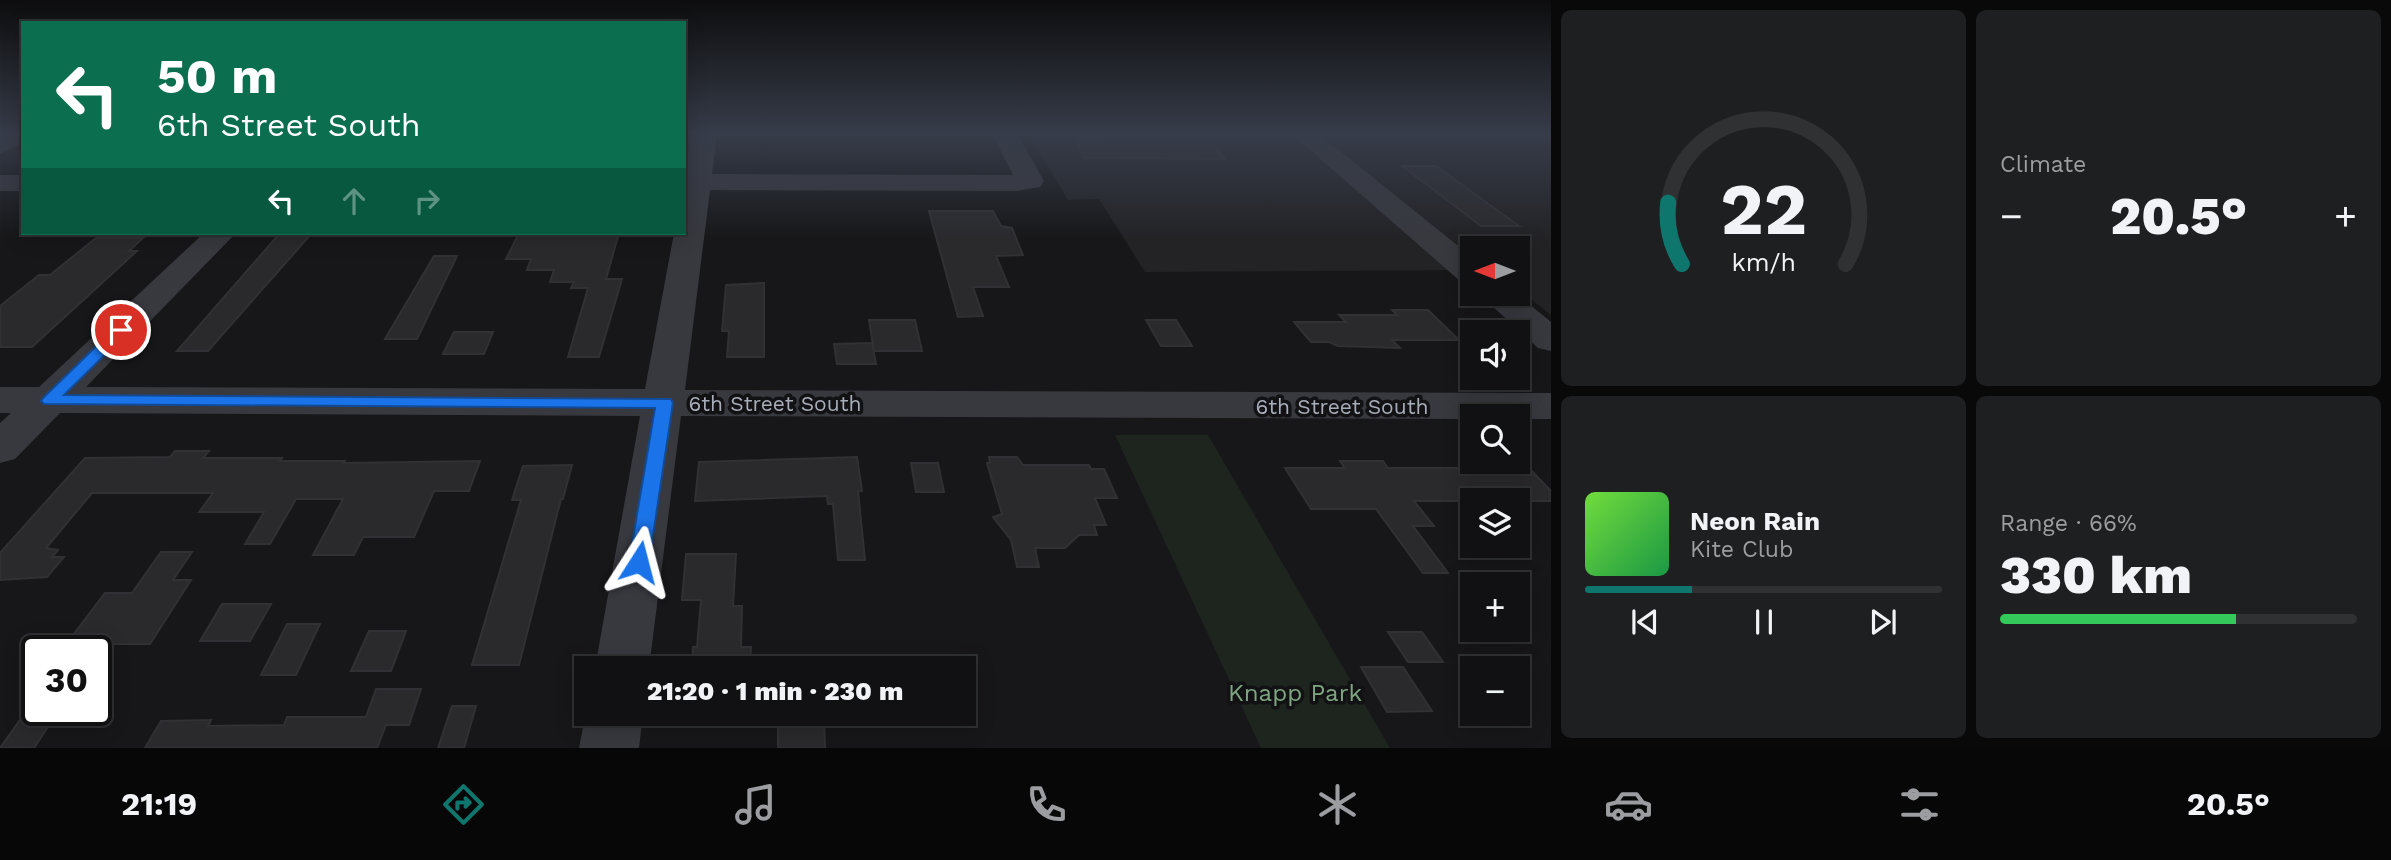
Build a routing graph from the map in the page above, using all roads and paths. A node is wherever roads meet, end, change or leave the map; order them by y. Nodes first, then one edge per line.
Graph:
1 (1024, 170) edge
2 (1347, 170) edge
3 (690, 182) edge
4 (0, 183) edge
5 (21, 183) edge
6 (686, 217) edge
7 (219, 235) edge
8 (684, 235) edge
9 (1460, 264) edge
10 (1510, 306) edge
11 (1551, 340) edge
12 (0, 400) edge
13 (49, 401) junction
14 (665, 403) junction
15 (1551, 406) edge
16 (0, 449) edge
17 (623, 656) edge
18 (612, 726) edge
19 (608, 748) edge

1 - 3 street
2 - 9 street
3 - 6 street
4 - 5 street
7 - 13 street
8 - 14 street
10 - 11 street
12 - 13 street, 6th Street South
13 - 14 street, 6th Street South
13 - 16 street
14 - 15 street, 6th Street South
14 - 17 street
18 - 19 street

